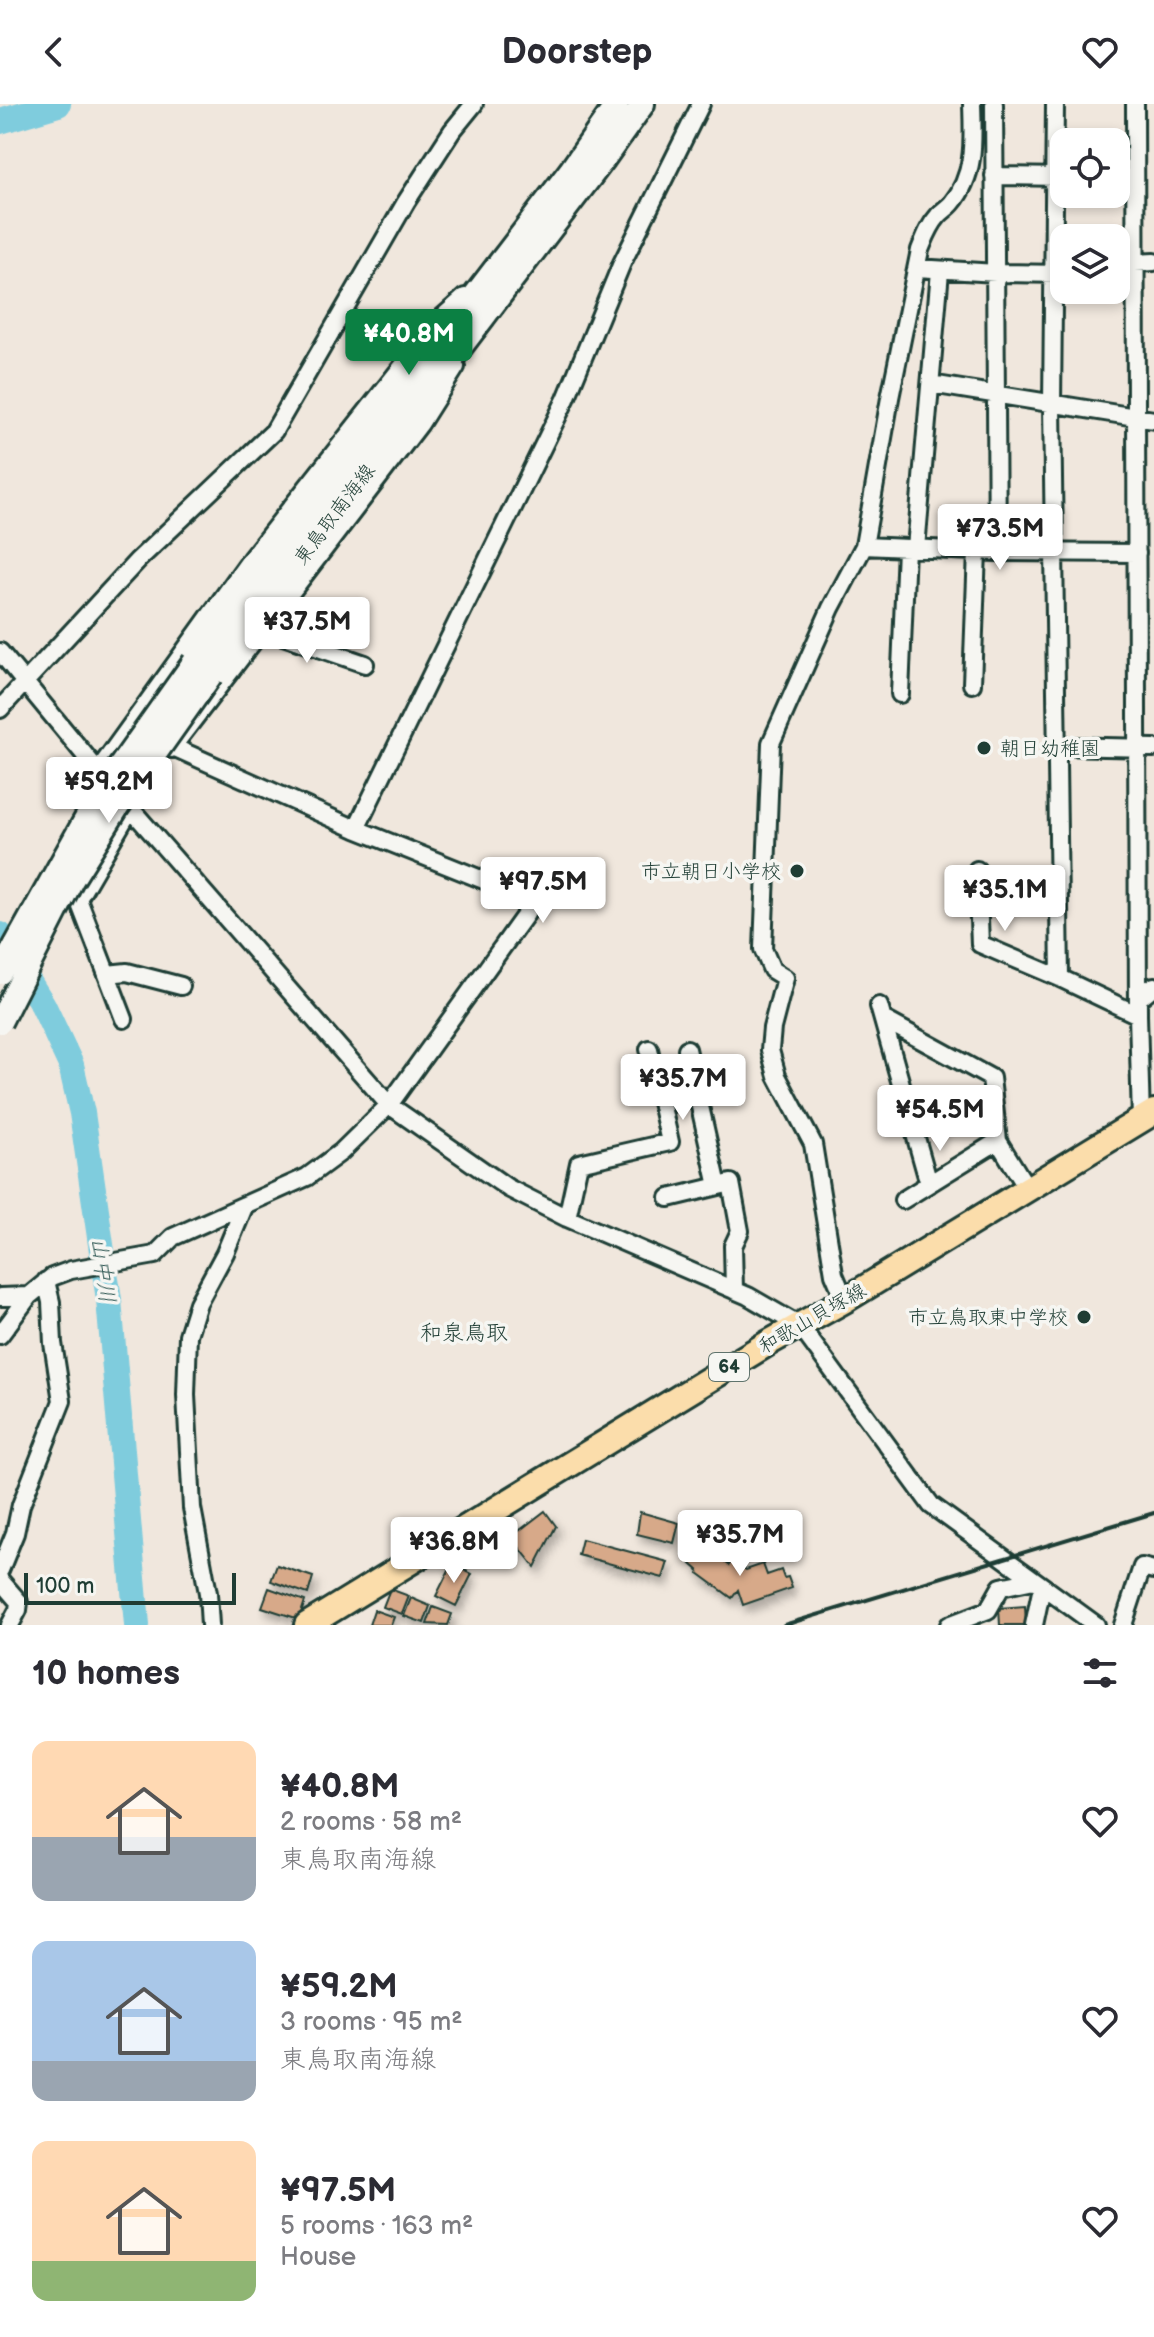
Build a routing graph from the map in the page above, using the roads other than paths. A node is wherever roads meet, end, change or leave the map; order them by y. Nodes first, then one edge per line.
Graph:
1 (474, 104) edge
2 (617, 104) edge
3 (643, 104) edge
4 (701, 104) edge
5 (972, 104) edge
6 (994, 104) edge
7 (1055, 104) edge
8 (1135, 104) edge
9 (1056, 128) edge
10 (994, 176) junction
11 (1050, 177) edge
12 (1130, 178) edge
13 (1135, 178) junction
14 (1154, 262) edge
15 (1135, 263) junction
16 (917, 268) junction
17 (940, 271) junction
18 (494, 272) junction
19 (996, 273) junction
20 (1050, 273) edge
21 (1130, 279) edge
22 (1135, 280) junction
23 (1057, 304) edge
24 (488, 310) junction
25 (931, 384) junction
26 (997, 394) junction
27 (1052, 405) junction
28 (1137, 416) junction
29 (1154, 420) edge
30 (864, 546) junction
31 (911, 548) junction
32 (977, 551) junction
33 (997, 552) junction
34 (1054, 553) junction
35 (1137, 553) junction
36 (263, 629) junction
37 (0, 652) edge
38 (365, 664) dead end
39 (202, 669) junction
40 (25, 682) junction
41 (972, 684) dead end
42 (900, 694) dead end
43 (0, 709) edge
44 (1056, 746) junction
45 (173, 747) junction
46 (1146, 748) edge
47 (98, 771) junction
48 (131, 807) junction
49 (356, 829) junction
50 (977, 870) dead end
51 (0, 973) edge
52 (107, 974) junction
53 (1060, 978) junction
54 (181, 986) dead end
55 (1154, 986) edge
56 (1138, 1007) junction
57 (124, 1019) dead end
58 (0, 1022) edge
59 (649, 1049) dead end
60 (687, 1049) dead end
61 (389, 1105) junction
62 (1148, 1116) edge
63 (998, 1141) junction
64 (929, 1184) junction
65 (718, 1186) junction
66 (1027, 1188) junction
67 (669, 1198) dead end
68 (903, 1200) dead end
69 (244, 1207) junction
70 (567, 1218) junction
71 (46, 1281) junction
72 (734, 1290) junction
73 (29, 1296) junction
74 (0, 1297) edge
75 (845, 1300) junction
76 (800, 1326) junction
77 (0, 1335) edge
78 (0, 1570) edge
79 (1154, 1570) edge
80 (0, 1580) edge
81 (1038, 1584) junction
82 (10, 1625) edge
83 (210, 1625) edge
84 (308, 1625) edge
85 (949, 1625) edge
86 (1034, 1625) edge
87 (1096, 1625) edge
88 (1123, 1625) edge

1 - 40 street
2 - 18 main road, 東鳥取南海線
3 - 24 main road, 東鳥取南海線
4 - 49 street
5 - 16 street
6 - 10 street
7 - 9 street
8 - 13 street
10 - 11 street
10 - 19 street
12 - 13 street
13 - 15 street
14 - 15 street
15 - 22 street
16 - 17 street
16 - 30 street
17 - 19 street
17 - 25 street
18 - 39 main road, 東鳥取南海線
18 - 47 street
19 - 20 street
19 - 26 street
21 - 22 street
22 - 28 street
23 - 27 street
24 - 36 street
24 - 39 main road, 東鳥取南海線
25 - 26 street
25 - 31 street
26 - 27 street
26 - 33 street
27 - 28 street
27 - 34 street
28 - 29 street
28 - 35 street
30 - 31 street
30 - 75 street
31 - 32 street
31 - 42 street
32 - 33 street
32 - 41 street
33 - 34 street
34 - 35 street
34 - 44 street
35 - 46 street
36 - 38 street
36 - 45 street
37 - 40 street
39 - 51 main road, 東鳥取南海線, bridge
39 - 58 main road, 東鳥取南海線, bridge
40 - 43 street
40 - 47 street
44 - 46 street
44 - 53 street
45 - 48 street
45 - 49 street
46 - 56 street
47 - 48 street
48 - 52 street
48 - 61 street
49 - 61 street
50 - 53 street
52 - 54 street
52 - 57 street
53 - 56 street
55 - 56 street
56 - 62 street
59 - 70 street
60 - 65 street
61 - 69 street
61 - 70 street
62 - 66 main road, 和歌山貝塚線 / 64
63 - 64 street
63 - 64 street
63 - 66 street
64 - 68 street
65 - 67 street
65 - 72 street
66 - 75 main road, 和歌山貝塚線 / 64
69 - 71 street
69 - 83 street
70 - 72 street
71 - 73 street
71 - 78 street
72 - 76 street
73 - 74 street
73 - 77 street
75 - 76 main road, 和歌山貝塚線 / 64
76 - 81 street
76 - 84 main road, 和歌山貝塚線 / 64
79 - 88 street
80 - 82 street
81 - 85 street
81 - 86 street
81 - 87 street

